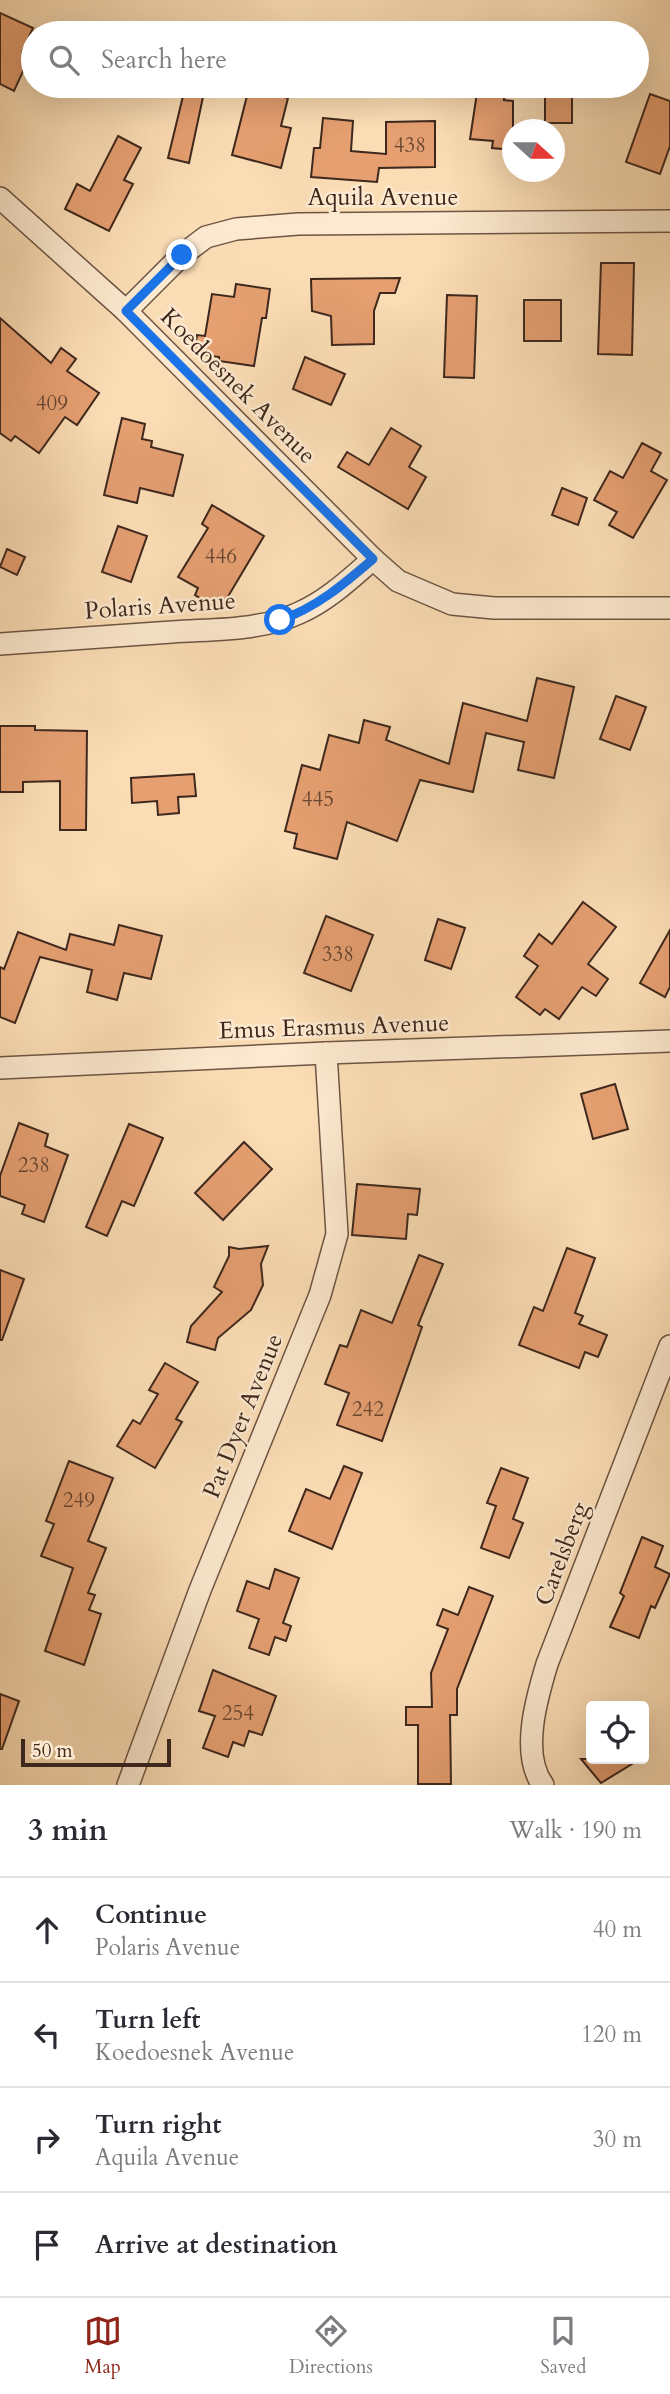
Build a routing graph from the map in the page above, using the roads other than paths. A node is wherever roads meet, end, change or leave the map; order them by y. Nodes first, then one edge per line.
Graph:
1 (0, 198) edge
2 (670, 221) edge
3 (126, 311) junction
4 (373, 559) junction
5 (670, 608) edge
6 (0, 644) edge
7 (670, 1041) edge
8 (326, 1053) junction
9 (0, 1068) edge
10 (670, 1346) edge
11 (128, 1785) edge
12 (543, 1785) edge

1 - 3 street, Koedoesnek Avenue
2 - 3 street, Aquila Avenue
3 - 4 street, Koedoesnek Avenue
4 - 5 street
4 - 6 street, Polaris Avenue
7 - 8 street, Emus Erasmus Avenue
8 - 9 street, Emus Erasmus Avenue
8 - 11 street, Pat Dyer Avenue
10 - 12 street, Carelsberg

